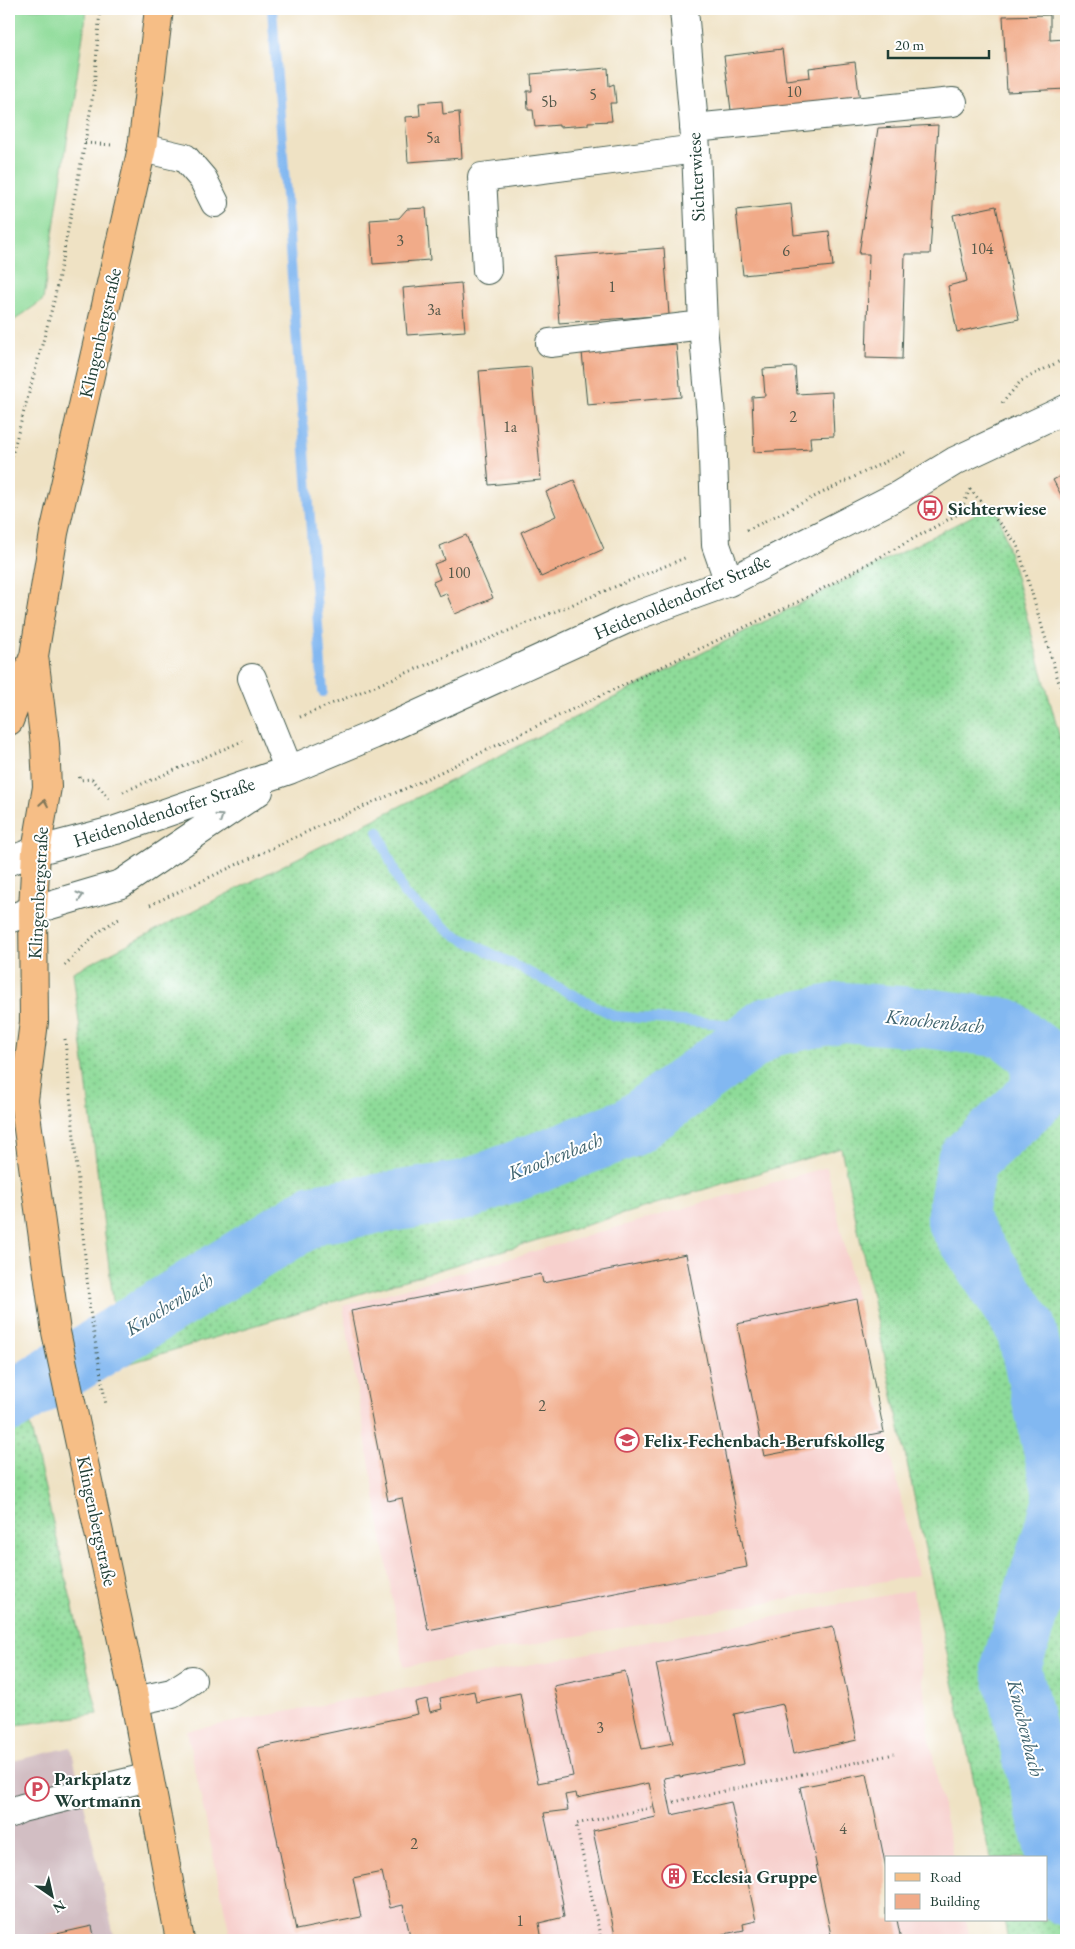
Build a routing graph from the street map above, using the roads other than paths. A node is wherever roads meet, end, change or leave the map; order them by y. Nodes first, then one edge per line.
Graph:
1 (159, 9) edge
2 (684, 9) edge
3 (953, 102) dead end
4 (695, 138) junction
5 (142, 148) junction
6 (215, 203) dead end
7 (487, 270) dead end
8 (703, 325) junction
9 (550, 343) dead end
10 (1066, 409) edge
11 (729, 582) junction
12 (34, 656) junction
13 (252, 678) dead end
14 (9, 721) edge
15 (289, 770) junction
16 (36, 851) junction
17 (9, 861) edge
18 (21, 914) edge
19 (9, 1067) edge
20 (24, 1100) junction
21 (192, 1680) dead end
22 (136, 1701) junction
23 (149, 1777) junction
24 (9, 1814) edge
25 (180, 1940) edge

1 - 5 main road, Klingenbergstraße
2 - 4 street, Sichterwiese
3 - 4 street
4 - 7 street
4 - 8 street, Sichterwiese
5 - 6 street
5 - 12 main road, Klingenbergstraße
8 - 9 street
8 - 11 street, Sichterwiese
10 - 11 street, Heidenoldendorfer Straße
11 - 15 street, Heidenoldendorfer Straße
12 - 14 main road, Klingenbergstraße
16 -> 12 main road, Klingenbergstraße
13 - 15 street
15 - 16 street, Heidenoldendorfer Straße
18 -> 15 street, Heidenoldendorfer Straße
16 - 17 street, Heidenoldendorfer Straße
16 - 18 main road, Klingenbergstraße
18 - 20 main road, Klingenbergstraße
19 - 20 main road, Klingenbergstraße
20 - 22 main road, Klingenbergstraße
21 - 22 street
22 - 23 main road, Klingenbergstraße
23 - 24 street
23 - 25 main road, Klingenbergstraße

